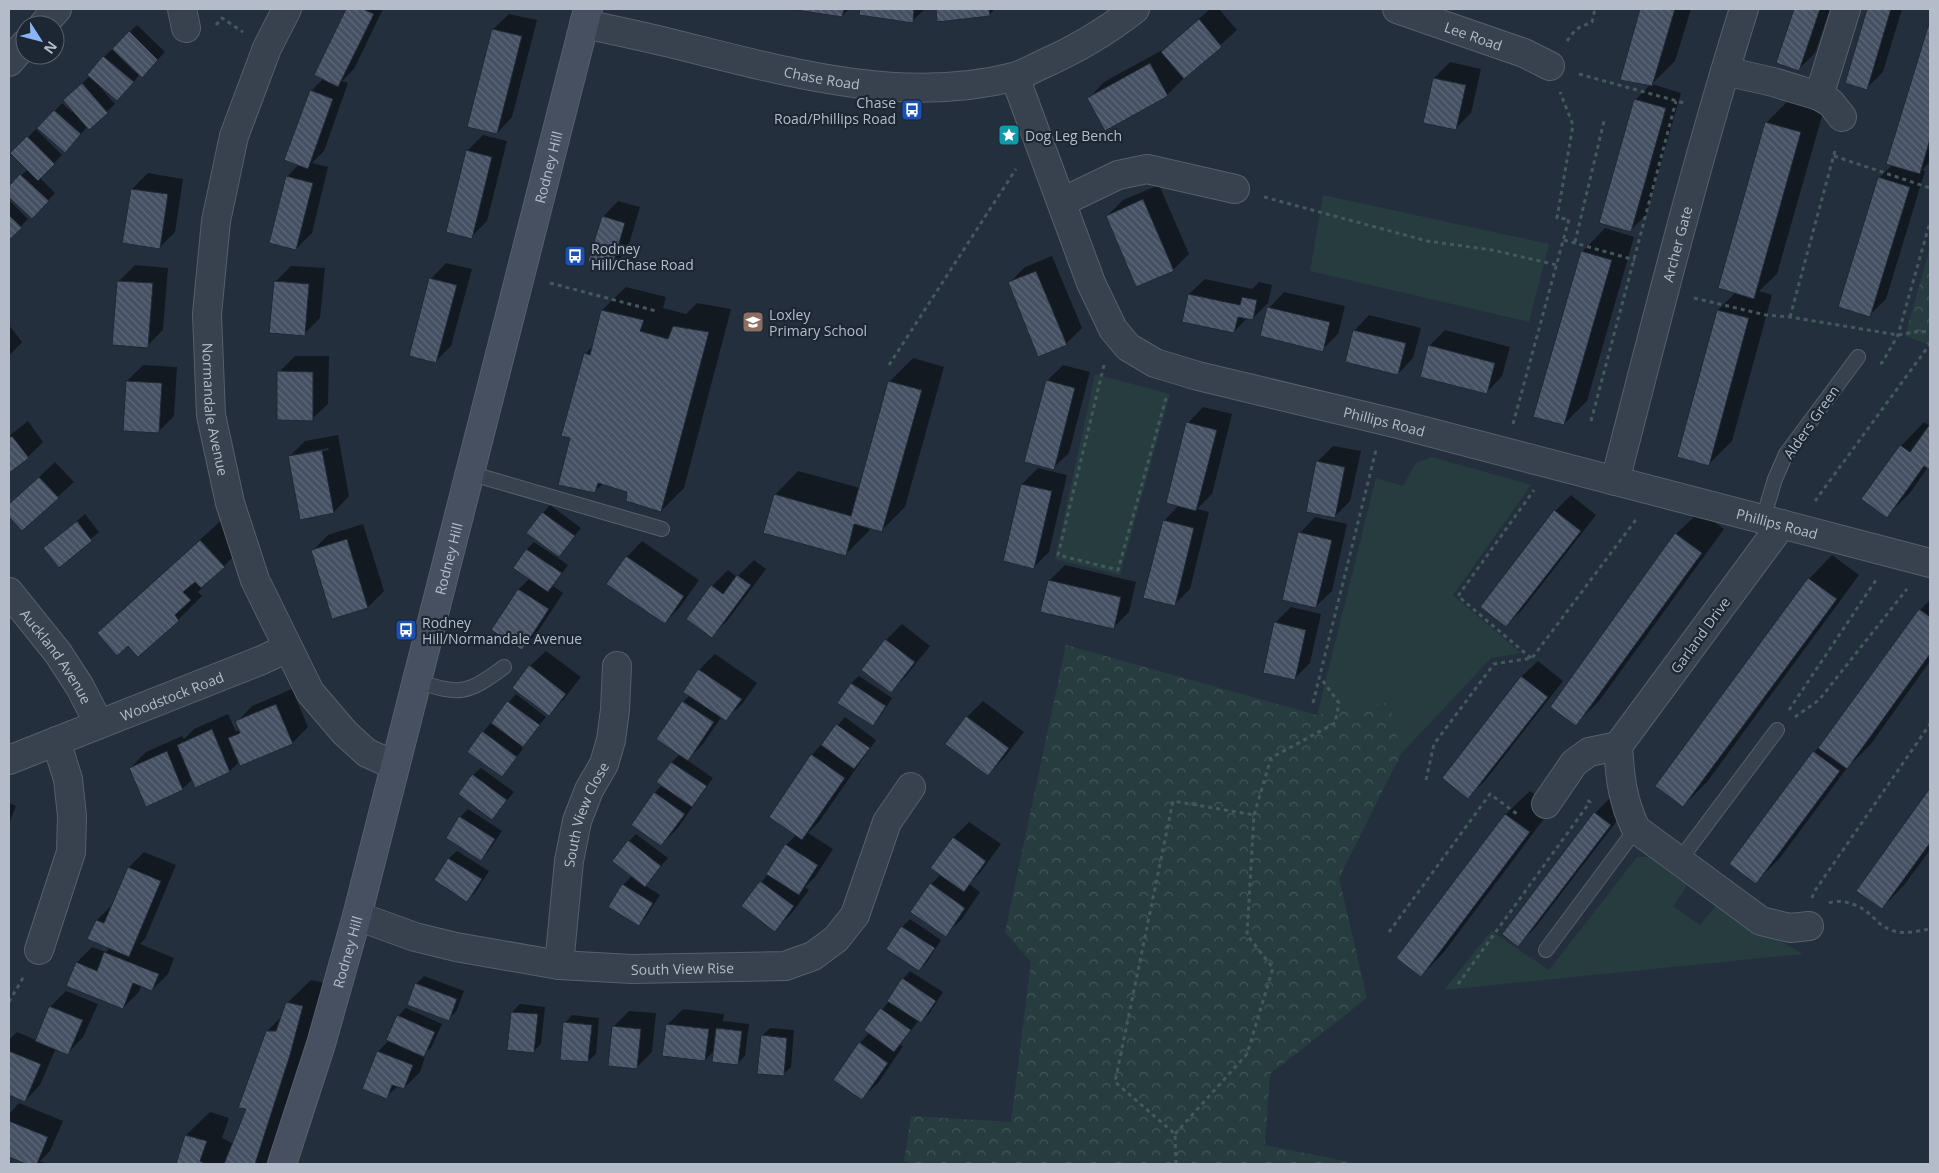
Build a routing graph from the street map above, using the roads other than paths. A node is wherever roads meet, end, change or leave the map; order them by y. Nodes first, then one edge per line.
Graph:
1 (287, 9) edge
2 (1135, 9) edge
3 (1397, 9) edge
4 (1744, 9) edge
5 (1846, 9) edge
6 (586, 16) edge
7 (1550, 66) road end
8 (1724, 71) junction
9 (1014, 77) junction
10 (1819, 96) junction
11 (1842, 118) road end
12 (1235, 189) road end
13 (1062, 202) junction
14 (1858, 357) road end
15 (469, 473) junction
16 (1615, 481) junction
17 (1780, 523) junction
18 (662, 529) dead end
19 (1929, 562) edge
20 (9, 592) edge
21 (287, 648) junction
22 (617, 666) dead end
23 (504, 667) dead end
24 (416, 681) junction
25 (99, 724) junction
26 (1777, 730) road end
27 (56, 741) junction
28 (1618, 746) junction
29 (9, 760) edge
30 (394, 765) junction
31 (911, 787) dead end
32 (1546, 804) road end
33 (1636, 829) junction
34 (1679, 861) junction
35 (1810, 915) road end
36 (357, 916) junction
37 (39, 950) dead end
38 (1546, 950) dead end
39 (559, 965) junction
40 (282, 1164) edge

1 - 21 street, Normandale Avenue
2 - 9 street, Chase Road
3 - 7 street, Lee Road
4 - 8 street, Archer Gate
5 - 10 street
6 - 9 street, Chase Road
6 - 15 street, Rodney Hill
8 - 10 street
8 - 16 street, Archer Gate
9 - 13 street, Phillips Road
10 - 11 street
12 - 13 street
13 - 16 street, Phillips Road
14 - 17 lane, Alders Green
15 - 18 lane
15 - 24 street, Rodney Hill
16 - 17 street, Phillips Road
17 - 19 street, Phillips Road
17 - 28 street, Garland Drive
20 - 25 street, Auckland Avenue
21 - 25 street, Woodstock Road
21 - 30 street, Normandale Avenue
22 - 39 street, South View Close
23 - 24 lane
24 - 30 street, Rodney Hill
25 - 27 street, Woodstock Road
26 - 34 lane
27 - 29 street, Woodstock Road
27 - 37 street
28 - 32 street
28 - 33 street
30 - 36 street, Rodney Hill
31 - 39 street, South View Rise
33 - 34 street
33 - 38 lane
34 - 35 street
36 - 39 street, South View Rise
36 - 40 street, Rodney Hill

